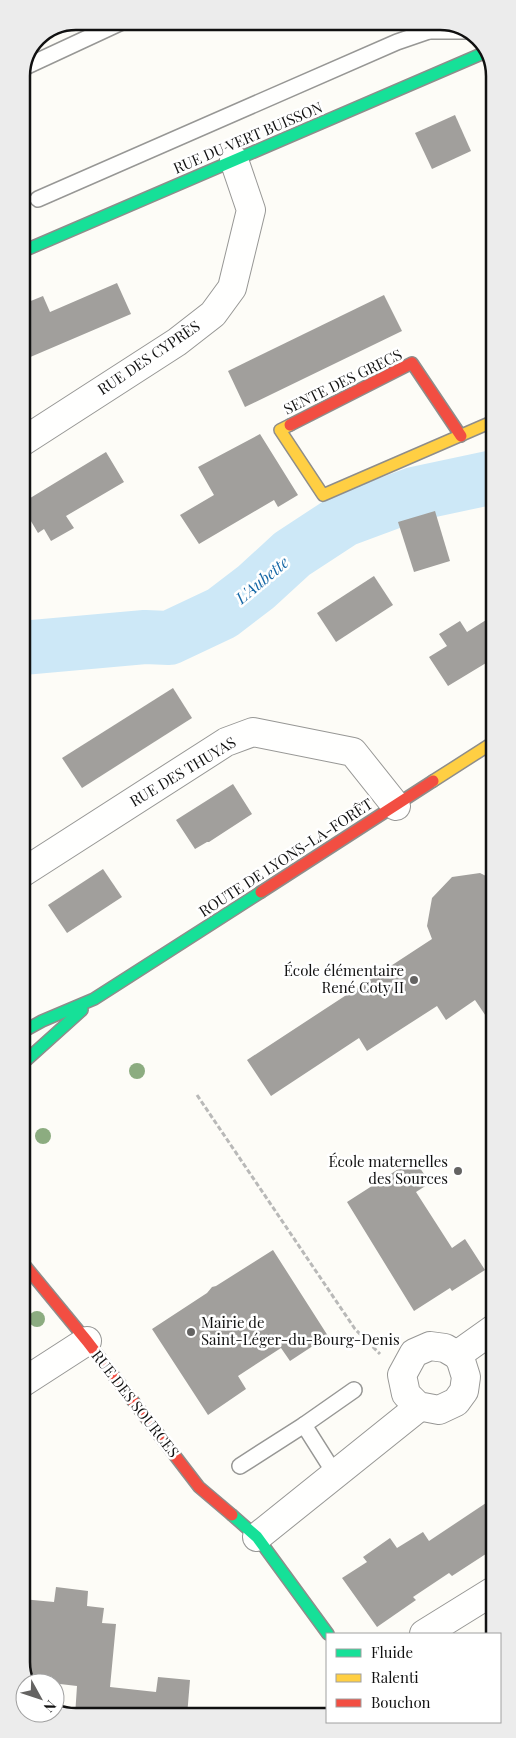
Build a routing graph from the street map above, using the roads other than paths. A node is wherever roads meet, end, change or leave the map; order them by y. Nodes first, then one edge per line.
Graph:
1 (105, 30) edge
2 (419, 30) edge
3 (481, 54) edge
4 (32, 64) edge
5 (234, 160) junction
6 (38, 199) dead end
7 (30, 248) edge
8 (486, 425) edge
9 (461, 436) junction
10 (30, 437) edge
11 (486, 747) edge
12 (396, 806) junction
13 (30, 868) edge
14 (94, 999) junction
15 (30, 1028) edge
16 (30, 1057) edge
17 (30, 1272) edge
18 (486, 1334) edge
19 (86, 1342) junction
20 (457, 1355) junction
21 (30, 1378) edge
22 (354, 1390) dead end
23 (419, 1407) junction
24 (304, 1425) junction
25 (240, 1466) dead end
26 (335, 1474) junction
27 (257, 1537) junction
28 (486, 1596) edge
29 (327, 1633) edge
30 (426, 1633) edge

1 - 4 lane
2 - 6 lane
3 - 5 street, RUE DU VERT BUISSON
5 - 7 street, RUE DU VERT BUISSON
5 - 10 street, RUE DES CYPRÈS
8 - 9 street, SENTE DES GRECS
9 - 9 street, SENTE DES GRECS
11 - 12 street, ROUTE DE LYONS-LA-FORÊT
12 - 13 street, RUE DES THUYAS
12 - 14 street, ROUTE DE LYONS-LA-FORÊT
14 - 15 street, ROUTE DE LYONS-LA-FORÊT
14 - 16 street, ROUTE DE LYONS-LA-FORÊT
17 - 19 street, RUE DES SOURCES
18 - 20 street
19 - 21 street
19 - 27 street, RUE DES SOURCES
20 - 23 street
20 - 23 street
22 - 24 lane
23 - 26 street
24 - 25 lane
24 - 26 lane
26 - 27 street
27 - 29 street, RUE DES SOURCES
28 - 30 street

